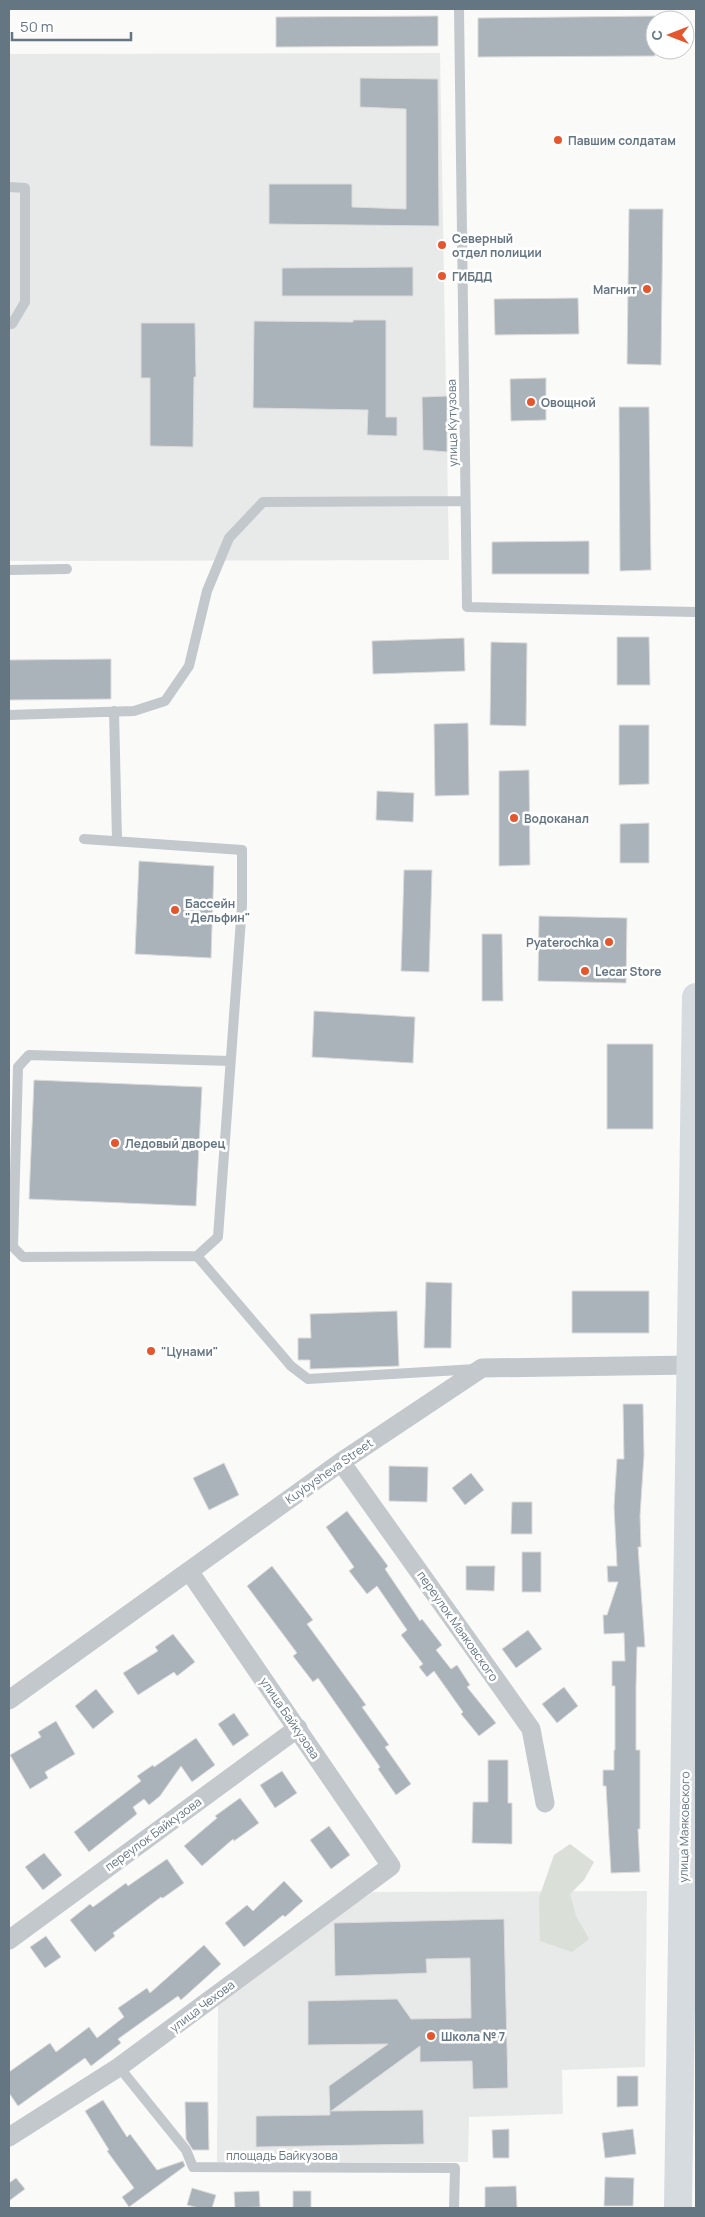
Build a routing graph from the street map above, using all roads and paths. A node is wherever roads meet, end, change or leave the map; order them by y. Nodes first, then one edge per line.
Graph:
1 (459, 9) edge
2 (9, 187) edge
3 (9, 324) edge
4 (465, 501) junction
5 (68, 569) dead end
6 (9, 570) edge
7 (696, 612) edge
8 (114, 711) junction
9 (9, 715) edge
10 (84, 839) dead end
11 (117, 840) junction
12 (696, 997) edge
13 (230, 1062) junction
14 (198, 1256) junction
15 (694, 1328) edge
16 (692, 1365) junction
17 (482, 1368) junction
18 (341, 1462) junction
19 (189, 1571) junction
20 (9, 1700) edge
21 (298, 1728) junction
22 (545, 1803) dead end
23 (391, 1866) joint
24 (9, 1940) edge
25 (688, 2024) edge
26 (119, 2067) junction
27 (9, 2137) edge
28 (454, 2208) edge
29 (678, 2208) edge

1 - 4 lane, улица Кутузова
2 - 3 lane
4 - 7 lane, улица Кутузова
4 - 8 lane
5 - 6 lane
8 - 9 lane
8 - 11 lane
10 - 11 lane
11 - 13 lane
12 - 15 main road, улица Маяковского
13 - 14 lane
13 - 14 lane
14 - 17 lane
15 - 16 main road, улица Маяковского
16 - 17 street
16 - 25 main road, улица Маяковского
17 - 18 street, Kuybysheva Street
18 - 19 street, Kuybysheva Street
18 - 22 street, переулок Маяковского
19 - 20 street, Kuybysheva Street
19 - 21 street, улица Байкузова
21 - 23 street, улица Байкузова
21 - 24 street, переулок Байкузова
23 - 26 street, улица Чехова
25 - 29 main road, улица Маяковского
26 - 27 street, улица Чехова
26 - 28 lane, площадь Байкузова

